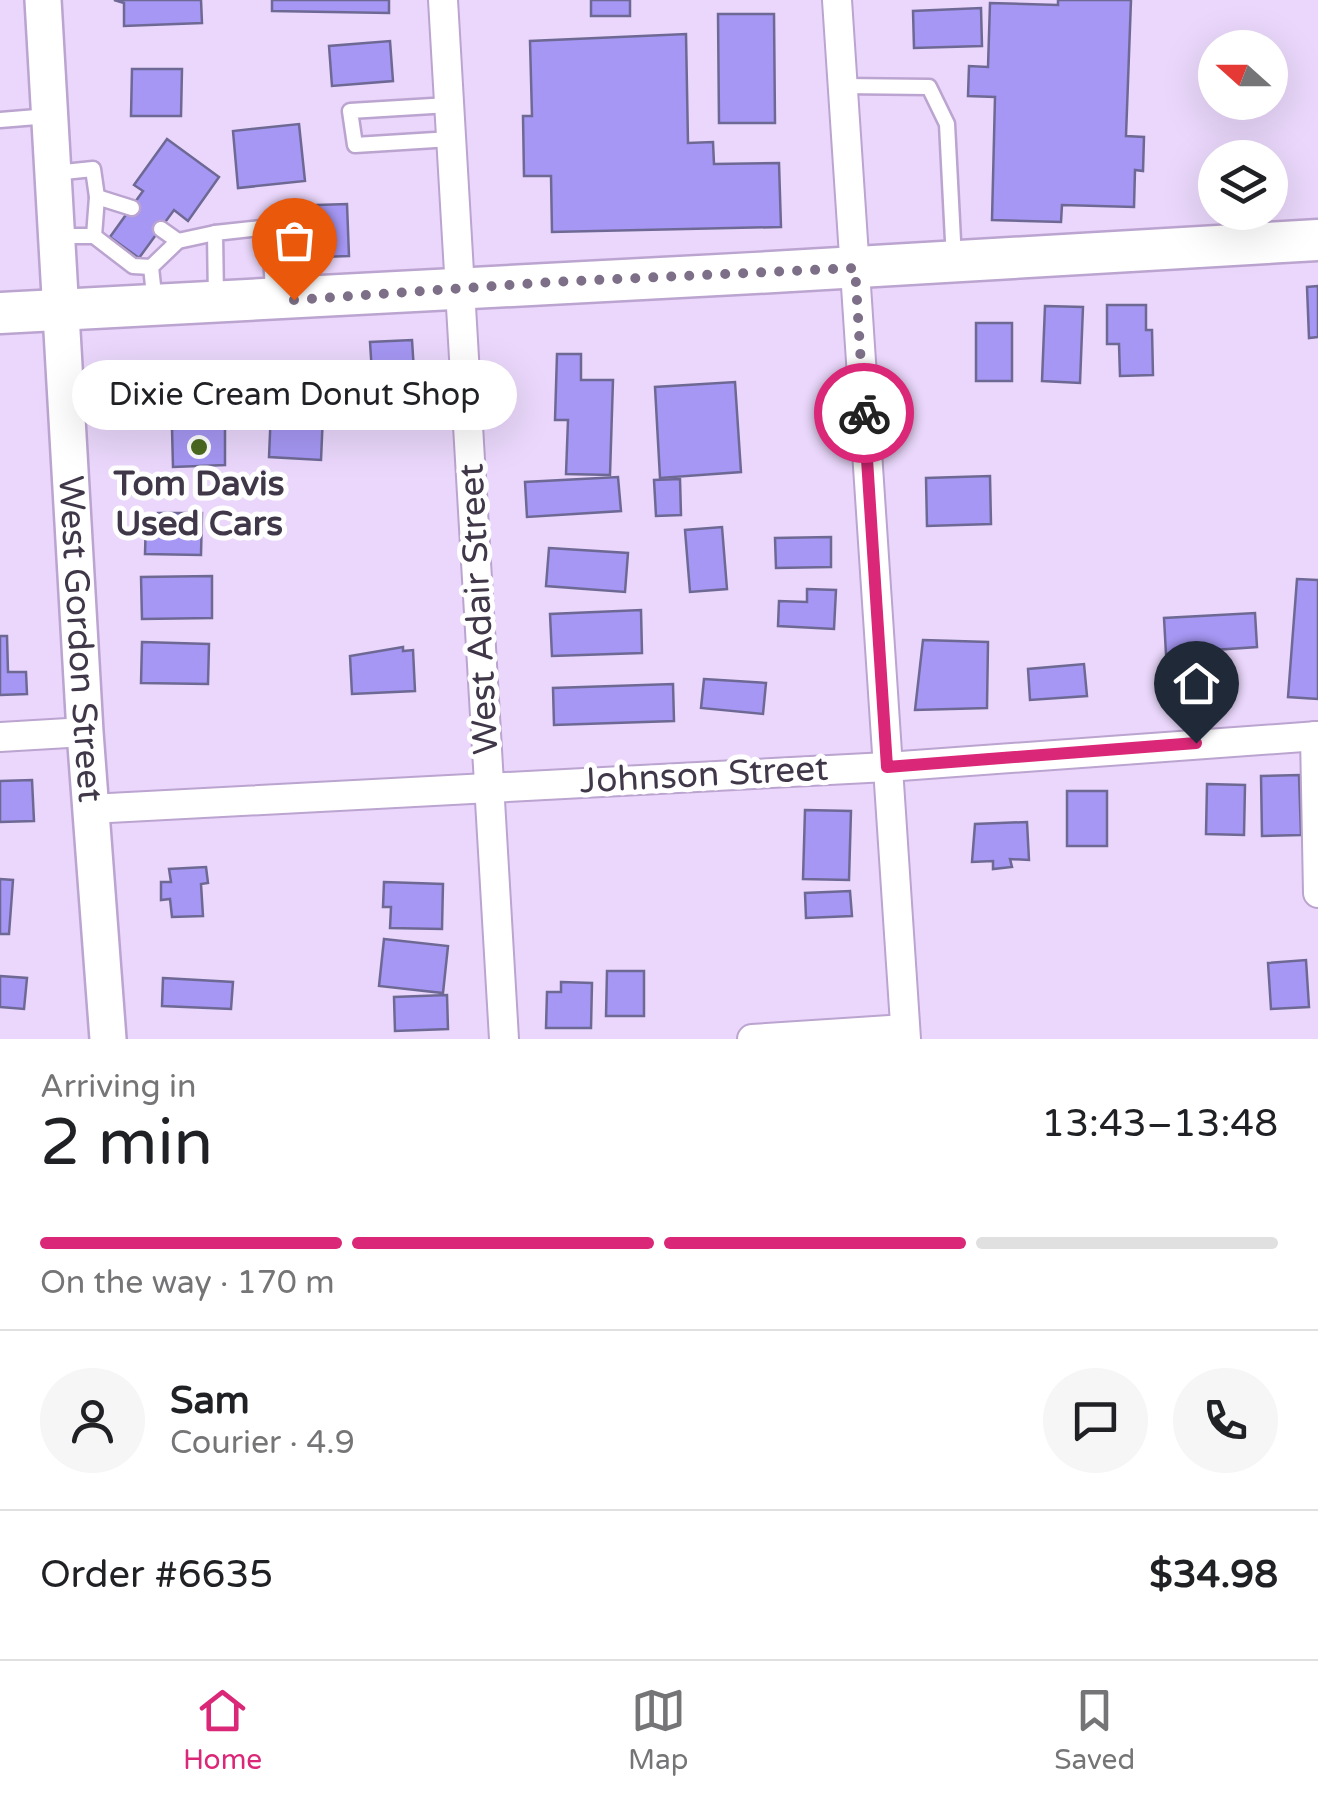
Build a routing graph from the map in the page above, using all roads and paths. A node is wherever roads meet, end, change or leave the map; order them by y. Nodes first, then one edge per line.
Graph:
1 (43, 0) edge
2 (442, 0) edge
3 (837, 0) edge
4 (842, 86) junction
5 (449, 105) junction
6 (50, 116) junction
7 (0, 120) edge
8 (451, 139) junction
9 (54, 174) junction
10 (97, 197) junction
11 (132, 208) dead end
12 (161, 229) dead end
13 (215, 233) junction
14 (58, 236) junction
15 (94, 236) junction
16 (1318, 240) edge
17 (178, 241) junction
18 (954, 262) junction
19 (855, 268) junction
20 (153, 286) junction
21 (460, 288) junction
22 (274, 301) junction
23 (216, 302) junction
24 (63, 310) junction
25 (0, 313) edge
26 (85, 732) junction
27 (1316, 736) edge
28 (0, 737) edge
29 (887, 767) junction
30 (490, 786) junction
31 (90, 809) junction
32 (1318, 893) edge
33 (905, 1034) edge
34 (108, 1039) edge
35 (504, 1039) edge
36 (752, 1039) edge

1 - 6 street, West Gordon Street
2 - 5 street, West Adair Street
3 - 4 street
4 - 18 lane
4 - 19 street
5 - 8 street, West Adair Street
5 - 8 lane
6 - 7 lane
6 - 9 street, West Gordon Street
8 - 21 street, West Adair Street
9 - 10 lane
9 - 14 street, West Gordon Street
10 - 11 lane
10 - 15 lane
12 - 17 lane
13 - 17 lane
13 - 22 lane
13 - 23 lane
14 - 15 lane
14 - 24 street, West Gordon Street
15 - 20 lane
16 - 18 main road
17 - 20 lane
18 - 19 main road
19 - 21 main road
19 - 29 street
20 - 23 main road
20 - 24 main road
21 - 22 main road
21 - 30 street, West Adair Street
22 - 23 main road
24 - 25 main road
24 - 26 street, West Gordon Street
26 - 28 street
26 - 31 street, West Gordon Street
27 - 29 street, Johnson Street
27 - 32 street
29 - 30 street, Johnson Street
29 - 33 street
30 - 31 street, Johnson Street
30 - 35 street, West Adair Street
31 - 34 street, West Gordon Street
33 - 36 street

